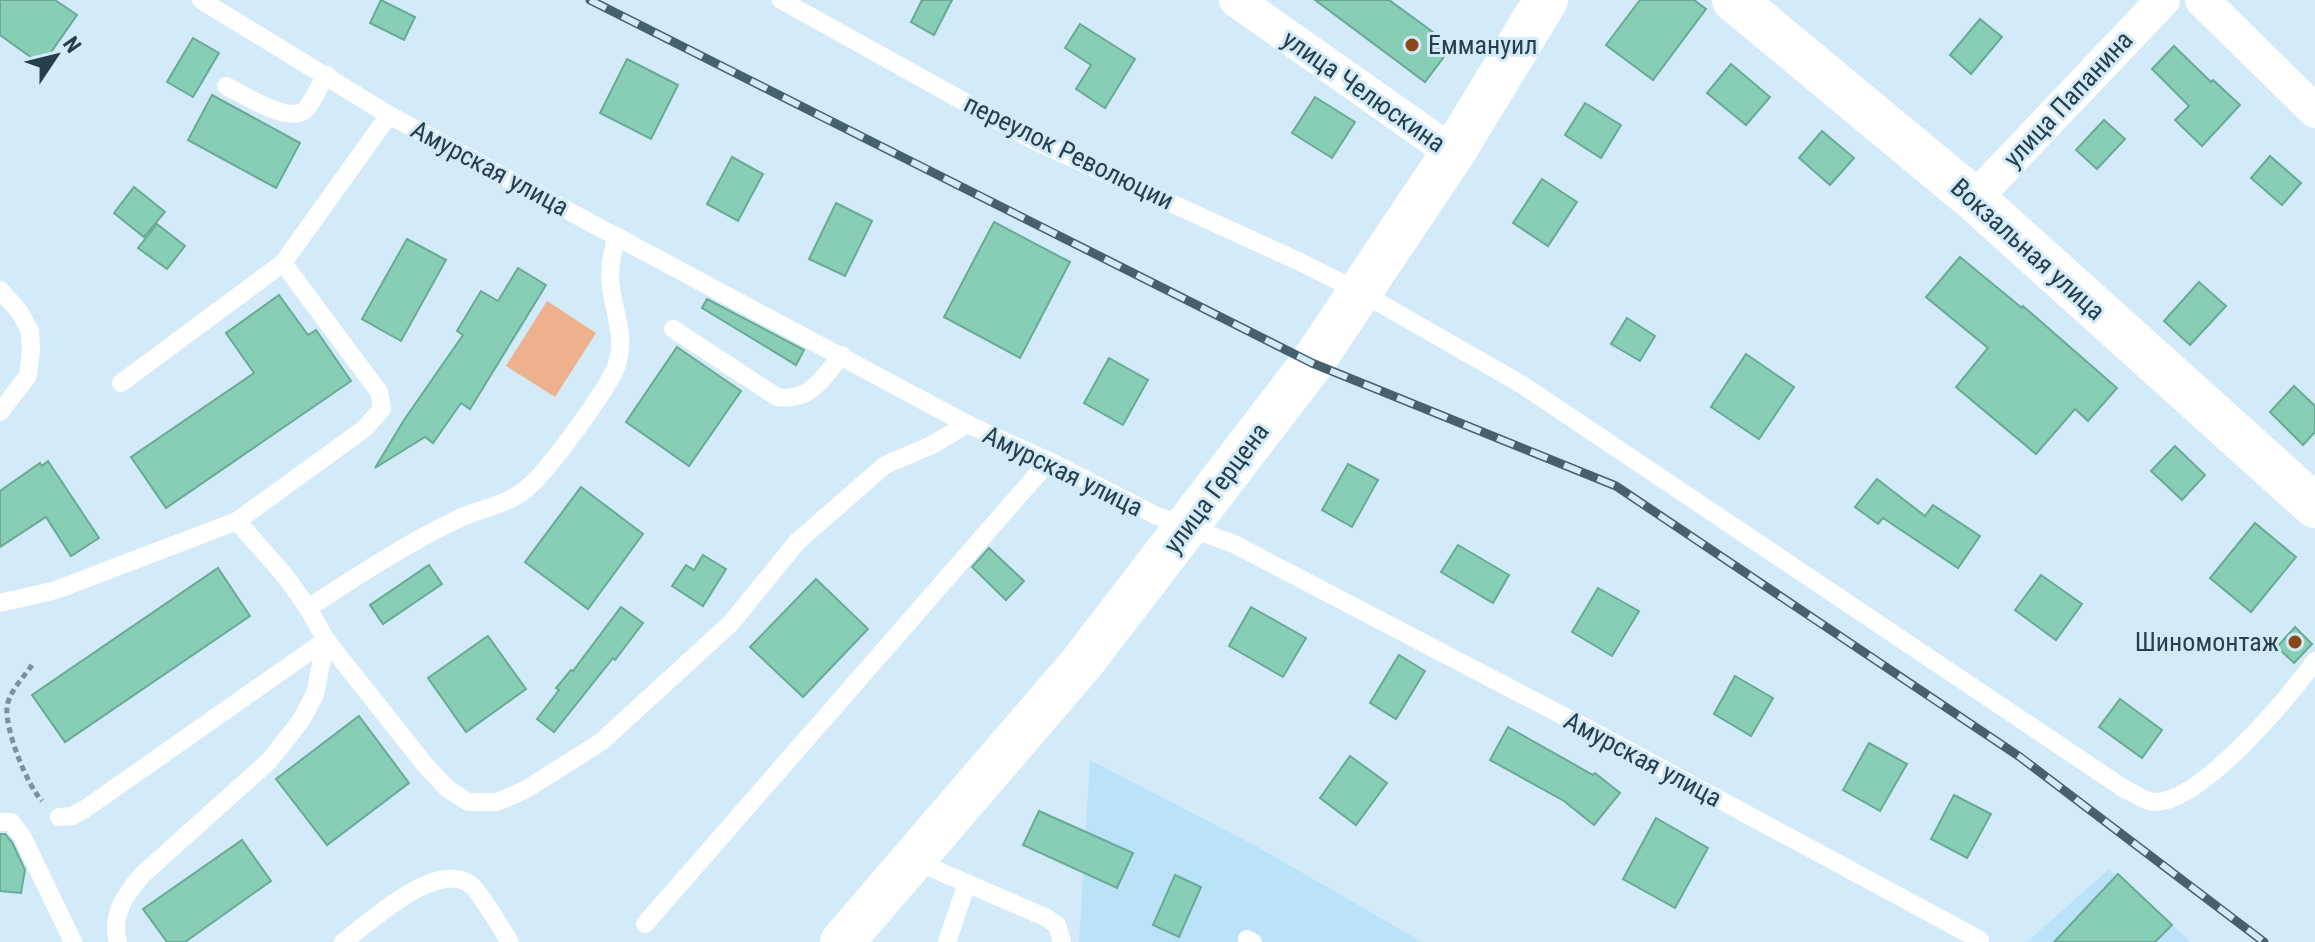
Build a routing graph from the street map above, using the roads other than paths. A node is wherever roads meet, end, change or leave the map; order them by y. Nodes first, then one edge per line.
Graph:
1 (201, 0) edge
2 (781, 0) edge
3 (1236, 0) edge
4 (1546, 0) edge
5 (1734, 0) edge
6 (2163, 0) edge
7 (2202, 0) edge
8 (327, 75) junction
9 (226, 86) dead end
10 (2315, 111) edge
11 (389, 115) junction
12 (1453, 153) junction
13 (1974, 199) junction
14 (617, 236) junction
15 (283, 263) junction
16 (0, 290) edge
17 (1362, 293) junction
18 (673, 329) dead end
19 (842, 355) junction
20 (121, 383) dead end
21 (0, 412) edge
22 (967, 424) junction
23 (1049, 461) junction
24 (2312, 498) edge
25 (237, 521) junction
26 (1186, 528) junction
27 (0, 603) edge
28 (308, 608) junction
29 (326, 640) junction
30 (2312, 671) edge
31 (59, 817) road end
32 (0, 822) edge
33 (913, 860) junction
34 (967, 883) junction
35 (645, 924) dead end
36 (1980, 940) edge
37 (73, 942) edge
38 (118, 942) edge
39 (343, 942) edge
40 (510, 942) edge
41 (842, 942) edge
42 (947, 942) edge
43 (1062, 942) edge

1 - 8 lane, Амурская улица
2 - 17 lane, переулок Революции
3 - 12 street, улица Челюскина
4 - 12 main road, улица Герцена
5 - 13 main road, Вокзальная улица
6 - 13 street, улица Папанина
7 - 10 street
8 - 9 lane
8 - 11 lane, Амурская улица
11 - 14 lane, Амурская улица
11 - 15 lane
12 - 17 main road, улица Герцена
13 - 24 main road, Вокзальная улица
14 - 19 lane, Амурская улица
14 - 28 lane
15 - 20 lane
15 - 25 lane
16 - 21 lane
17 - 26 main road, улица Герцена
17 - 30 lane, переулок Революции
18 - 19 lane
19 - 22 lane, Амурская улица
22 - 23 lane, Амурская улица
22 - 29 lane
23 - 26 lane, Амурская улица
23 - 35 lane
25 - 27 lane
25 - 28 lane
26 - 33 main road, улица Герцена
26 - 36 lane, Амурская улица
28 - 29 lane
29 - 31 lane
29 - 38 lane
32 - 37 lane
33 - 34 lane
33 - 41 main road, улица Герцена
34 - 42 lane
34 - 43 lane
39 - 40 lane

